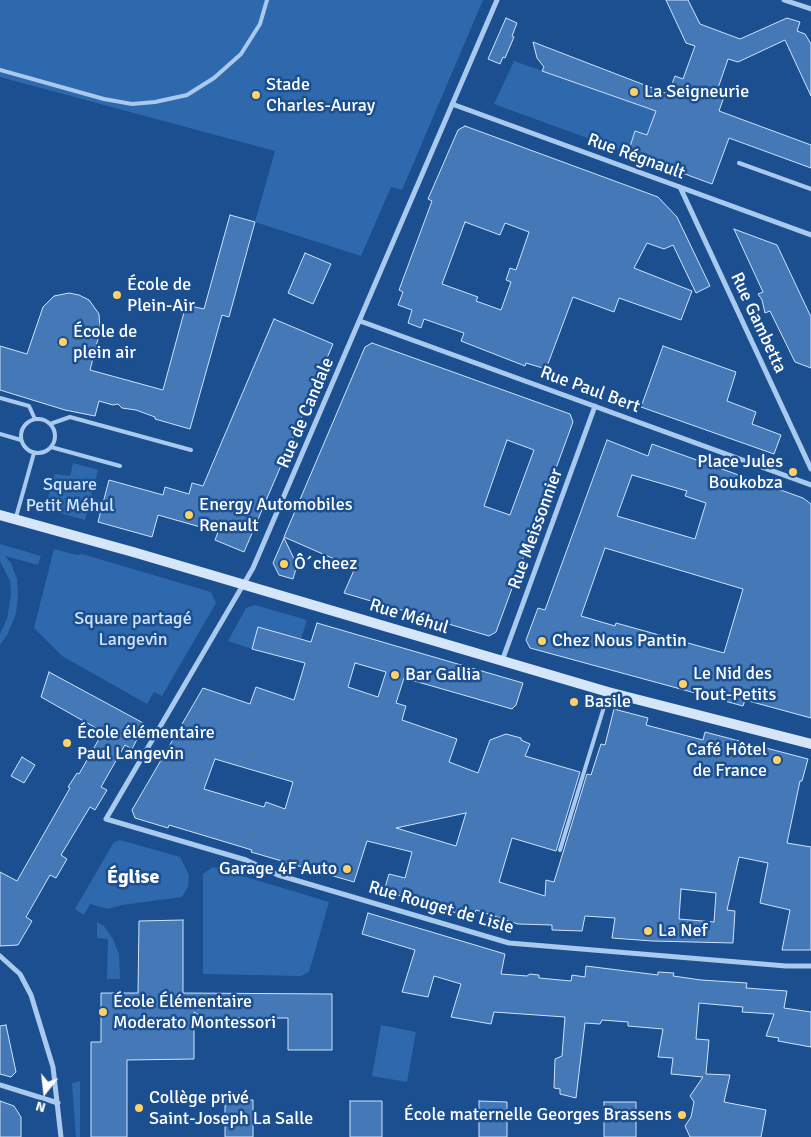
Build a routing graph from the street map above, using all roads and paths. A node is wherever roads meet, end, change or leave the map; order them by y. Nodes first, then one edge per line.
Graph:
1 (267, 0) edge
2 (497, 0) edge
3 (784, 0) edge
4 (811, 9) edge
5 (0, 70) edge
6 (452, 104) junction
7 (739, 163) dead end
8 (680, 188) junction
9 (811, 189) edge
10 (811, 235) edge
11 (360, 321) junction
12 (0, 398) edge
13 (595, 406) junction
14 (36, 419) junction
15 (50, 424) junction
16 (0, 434) edge
17 (21, 440) junction
18 (51, 446) junction
19 (191, 450) dead end
20 (34, 453) junction
21 (120, 466) dead end
22 (811, 470) edge
23 (811, 485) edge
24 (0, 515) edge
25 (15, 519) junction
26 (244, 584) junction
27 (502, 661) junction
28 (608, 692) junction
29 (811, 744) edge
30 (106, 819) joint
31 (560, 850) dead end
32 (0, 956) edge
33 (811, 966) edge
34 (0, 1085) edge
35 (58, 1103) junction
36 (61, 1137) edge

1 - 5 lane
2 - 6 street, Rue de Candale
3 - 4 street
6 - 8 street, Rue Régnault
6 - 11 street, Rue de Candale
7 - 9 lane
8 - 10 street, Rue Régnault
8 - 22 street, Rue Gambetta
11 - 13 street, Rue Paul Bert
11 - 26 street, Rue de Candale
12 - 14 lane
13 - 23 street, Rue Paul Bert
13 - 27 street, Rue Meissonnier
14 - 15 lane
14 - 17 lane
15 - 18 lane
15 - 19 lane
16 - 17 lane
17 - 20 lane
18 - 20 lane
18 - 21 lane
20 - 25 lane
24 - 25 street, Rue Méhul
25 - 26 street, Rue Méhul
26 - 27 street, Rue Méhul
26 - 30 street, Rue de Candale
27 - 28 street, Rue Méhul
28 - 29 street, Rue Méhul
28 - 31 lane
30 - 33 street, Rue Rouget de Lisle
32 - 35 street
34 - 35 street
35 - 36 street

